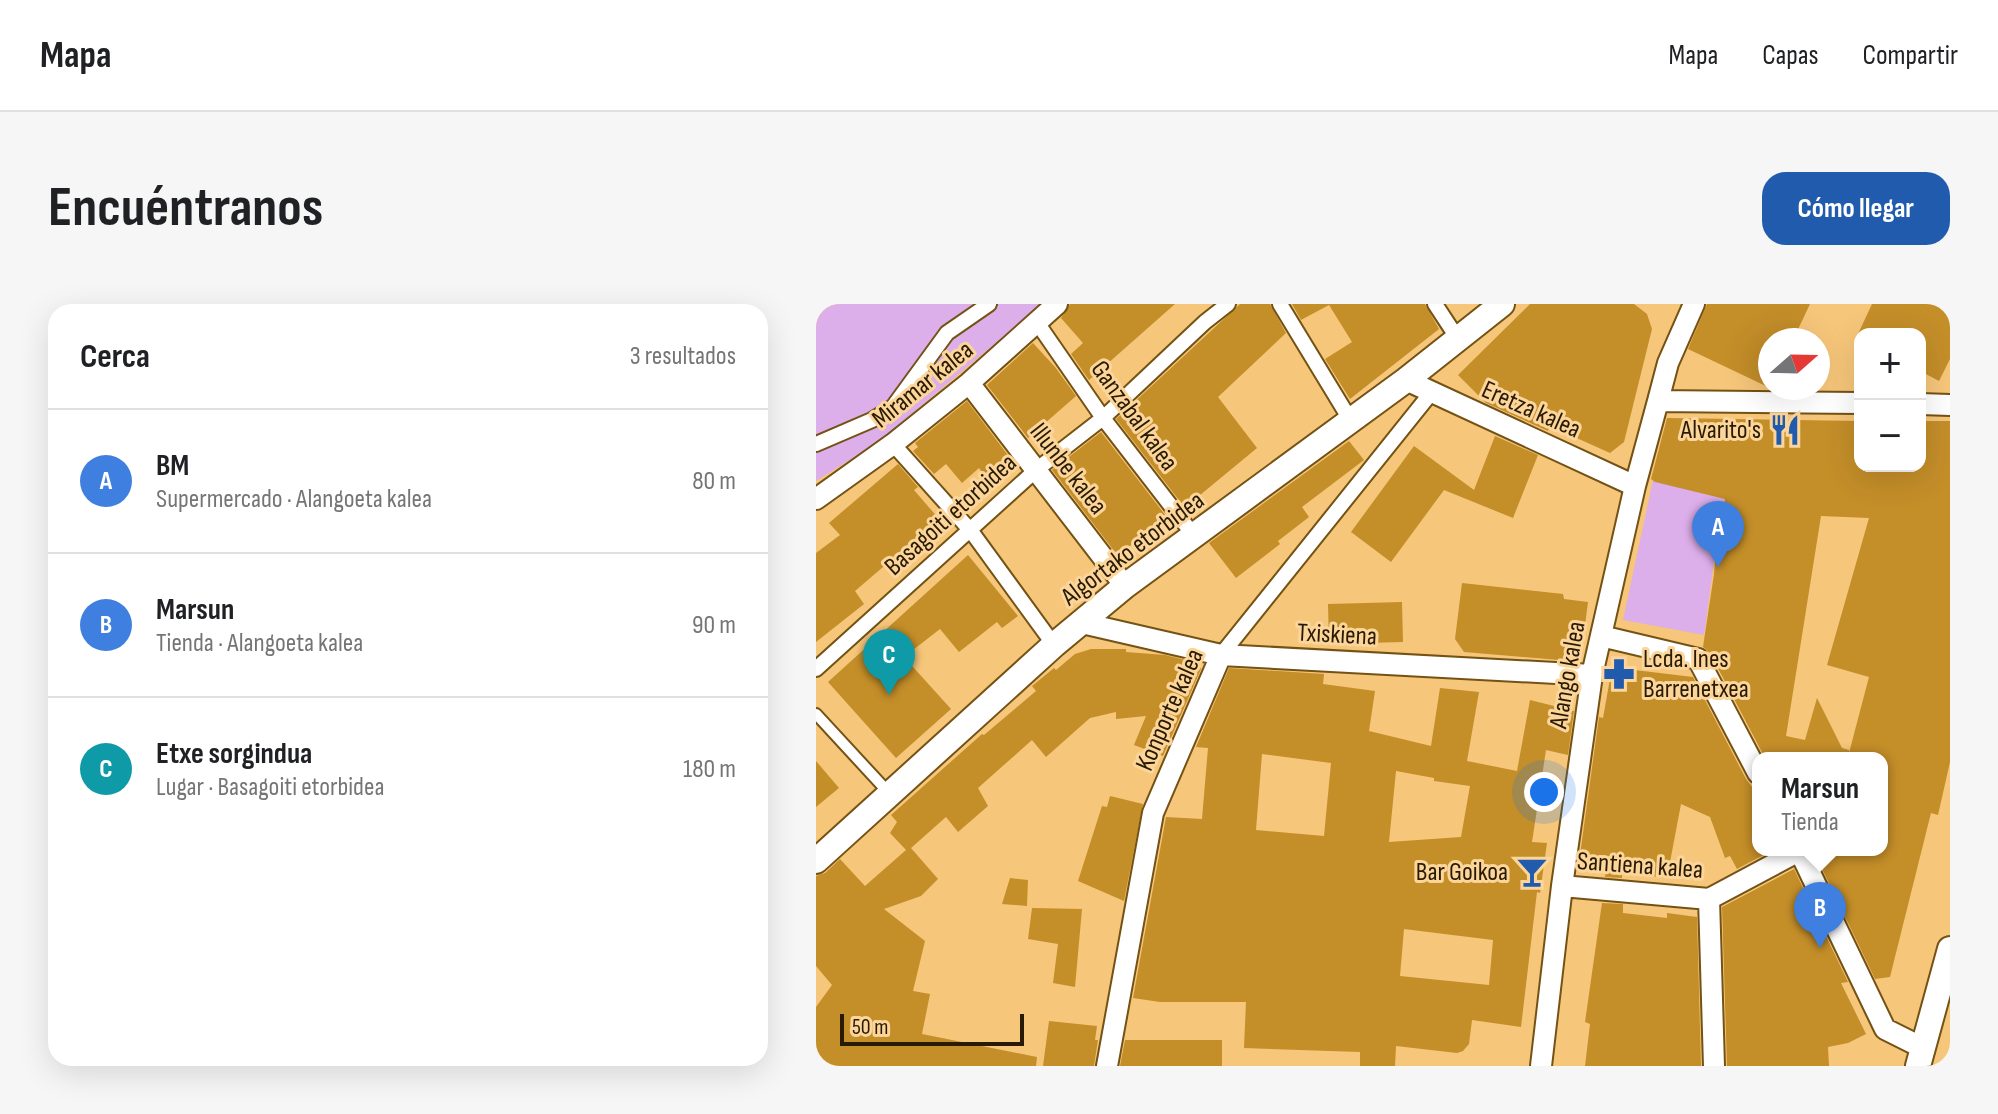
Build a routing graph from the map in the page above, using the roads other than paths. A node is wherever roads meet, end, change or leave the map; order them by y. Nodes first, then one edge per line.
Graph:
1 (989, 304) edge
2 (1057, 304) edge
3 (1228, 304) edge
4 (1280, 304) edge
5 (1435, 304) edge
6 (1502, 304) edge
7 (1694, 304) edge
8 (1036, 321) junction
9 (1458, 339) junction
10 (1406, 380) junction
11 (969, 383) junction
12 (1431, 393) junction
13 (1658, 401) junction
14 (1854, 403) edge
15 (1926, 404) edge
16 (1950, 405) edge
17 (1103, 418) junction
18 (1351, 421) junction
19 (816, 444) edge
20 (893, 444) junction
21 (1036, 470) junction
22 (1635, 486) junction
23 (816, 499) edge
24 (971, 531) junction
25 (1195, 537) junction
26 (1125, 586) junction
27 (1082, 623) junction
28 (1601, 636) junction
29 (1054, 645) junction
30 (1221, 655) junction
31 (816, 669) edge
32 (1592, 675) junction
33 (816, 714) edge
34 (1752, 762) edge
35 (890, 795) junction
36 (1788, 856) edge
37 (1802, 856) edge
38 (816, 861) edge
39 (1562, 886) junction
40 (1709, 899) junction
41 (1950, 949) edge
42 (1920, 1057) edge
43 (1107, 1066) edge
44 (1541, 1066) edge
45 (1714, 1066) edge

1 - 19 street
2 - 8 street, Miramar kalea
3 - 17 street, Basagoiti etorbidea
4 - 18 street
5 - 9 street
6 - 9 street, Algortako etorbidea
7 - 13 street, Alango kalea
8 - 11 street, Miramar kalea
8 - 17 street, Ganzabal kalea
9 - 10 street, Algortako etorbidea
10 - 12 street, Eretza kalea
10 - 18 street, Algortako etorbidea
11 - 20 street, Miramar kalea
11 - 21 street, Illunbe kalea
12 - 22 street, Eretza kalea
12 - 30 street, Konporte kalea
13 - 14 street
13 - 22 street, Alango kalea
15 - 16 street
17 - 21 street, Basagoiti etorbidea
17 - 25 street, Ganzabal kalea
18 - 25 street, Algortako etorbidea
20 - 23 street, Miramar kalea
20 - 24 street
21 - 24 street, Basagoiti etorbidea
21 - 26 street, Illunbe kalea
22 - 28 street, Alango kalea
24 - 29 street
24 - 31 street, Basagoiti etorbidea
25 - 26 street, Algortako etorbidea
26 - 27 street, Algortako etorbidea
27 - 29 street, Algortako etorbidea
27 - 30 street, Txiskiena
28 - 32 street, Alango kalea
28 - 34 street
29 - 35 street, Algortako etorbidea
30 - 32 street, Txiskiena
30 - 43 street, Konporte kalea
32 - 39 street, Alango kalea
33 - 35 lane
35 - 38 street, Algortako etorbidea
36 - 40 street, Santiena kalea
37 - 42 street
39 - 40 street, Santiena kalea
39 - 44 street, Alango kalea
40 - 45 street
41 - 42 street

